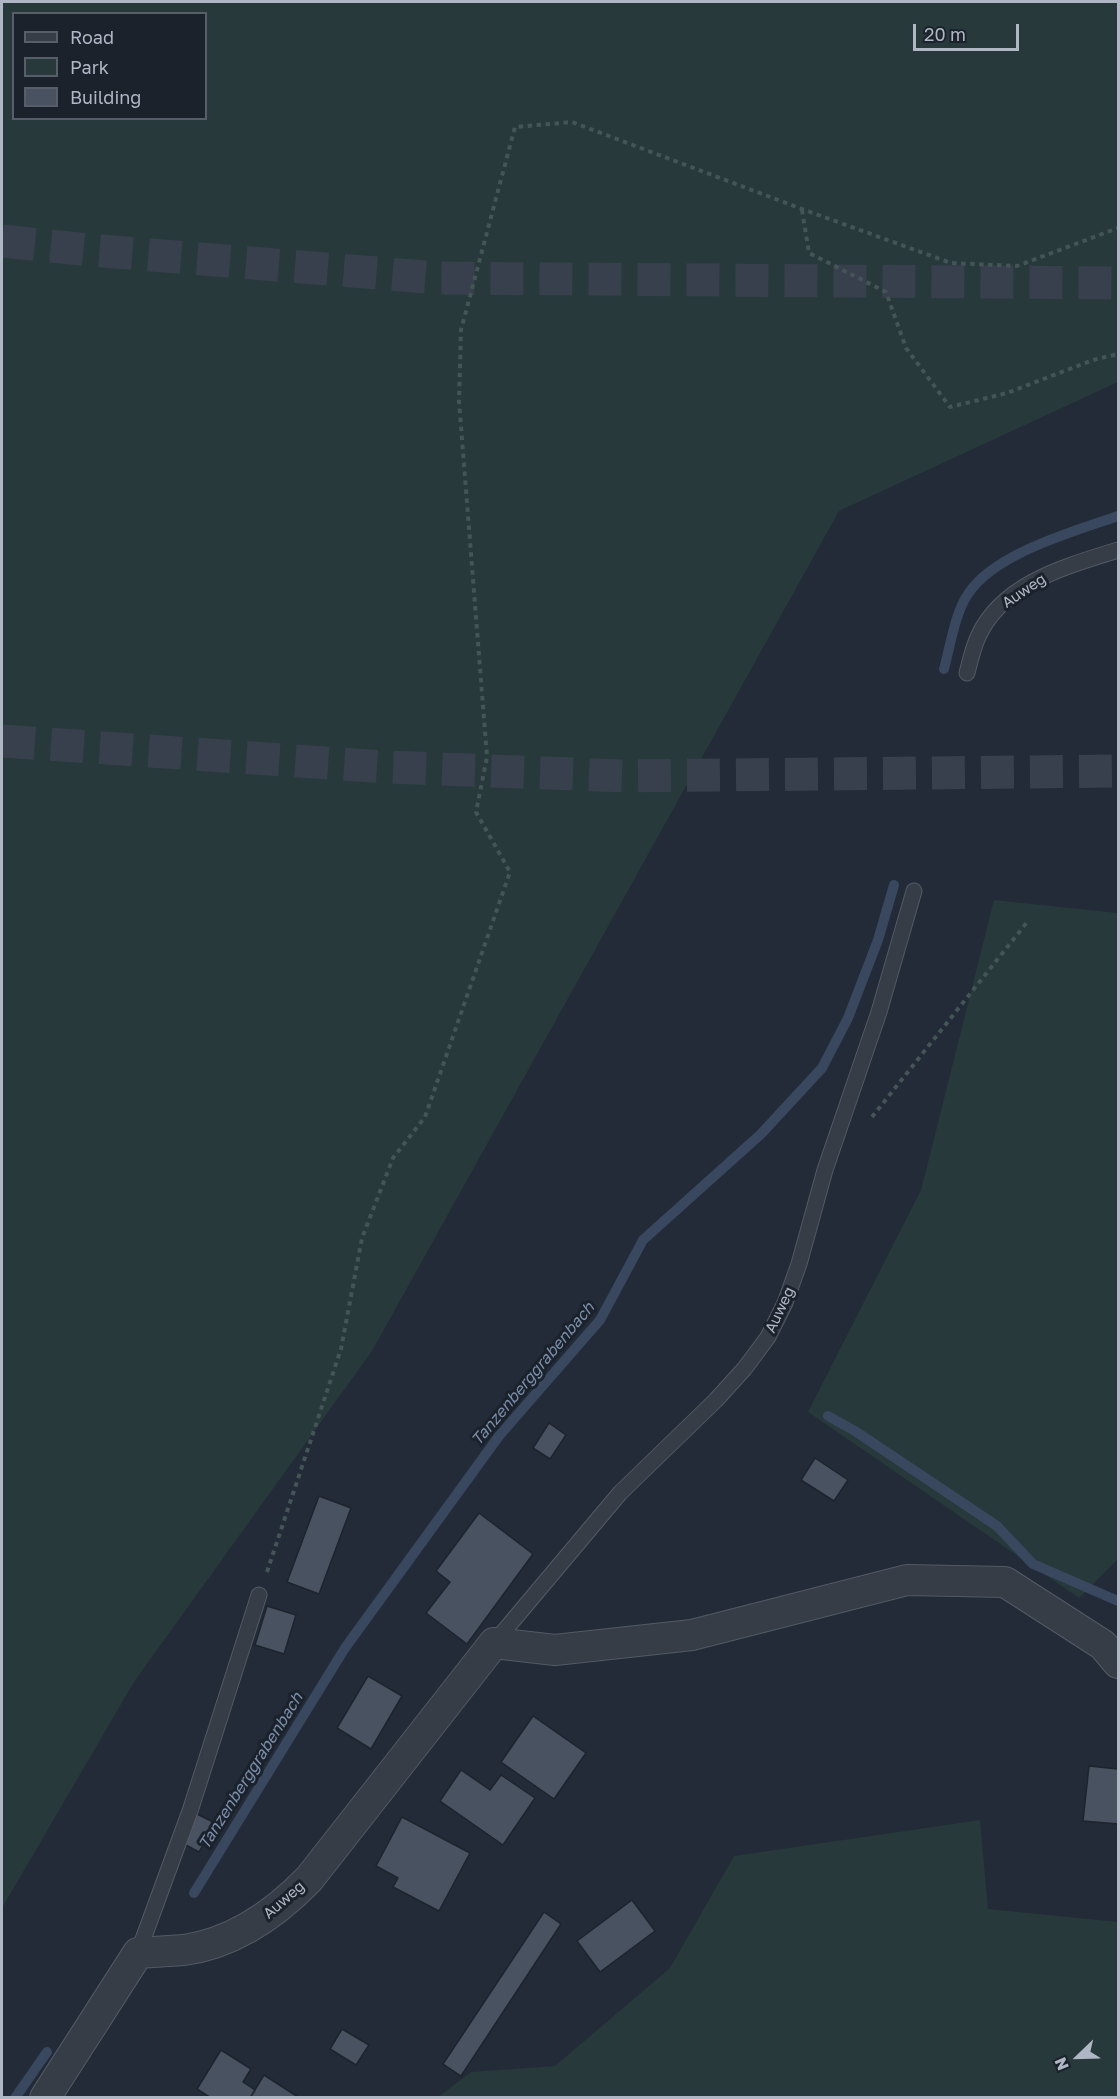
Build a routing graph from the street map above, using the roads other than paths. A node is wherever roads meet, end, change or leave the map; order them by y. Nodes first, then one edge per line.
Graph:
1 (1119, 550) edge
2 (967, 673) dead end
3 (914, 891) dead end
4 (260, 1596) road end
5 (494, 1643) junction
6 (1119, 1663) edge
7 (138, 1953) junction
8 (45, 2097) edge

1 - 2 lane, Auweg
3 - 5 lane, Auweg
4 - 7 lane
5 - 6 street
5 - 7 street, Auweg
7 - 8 street

